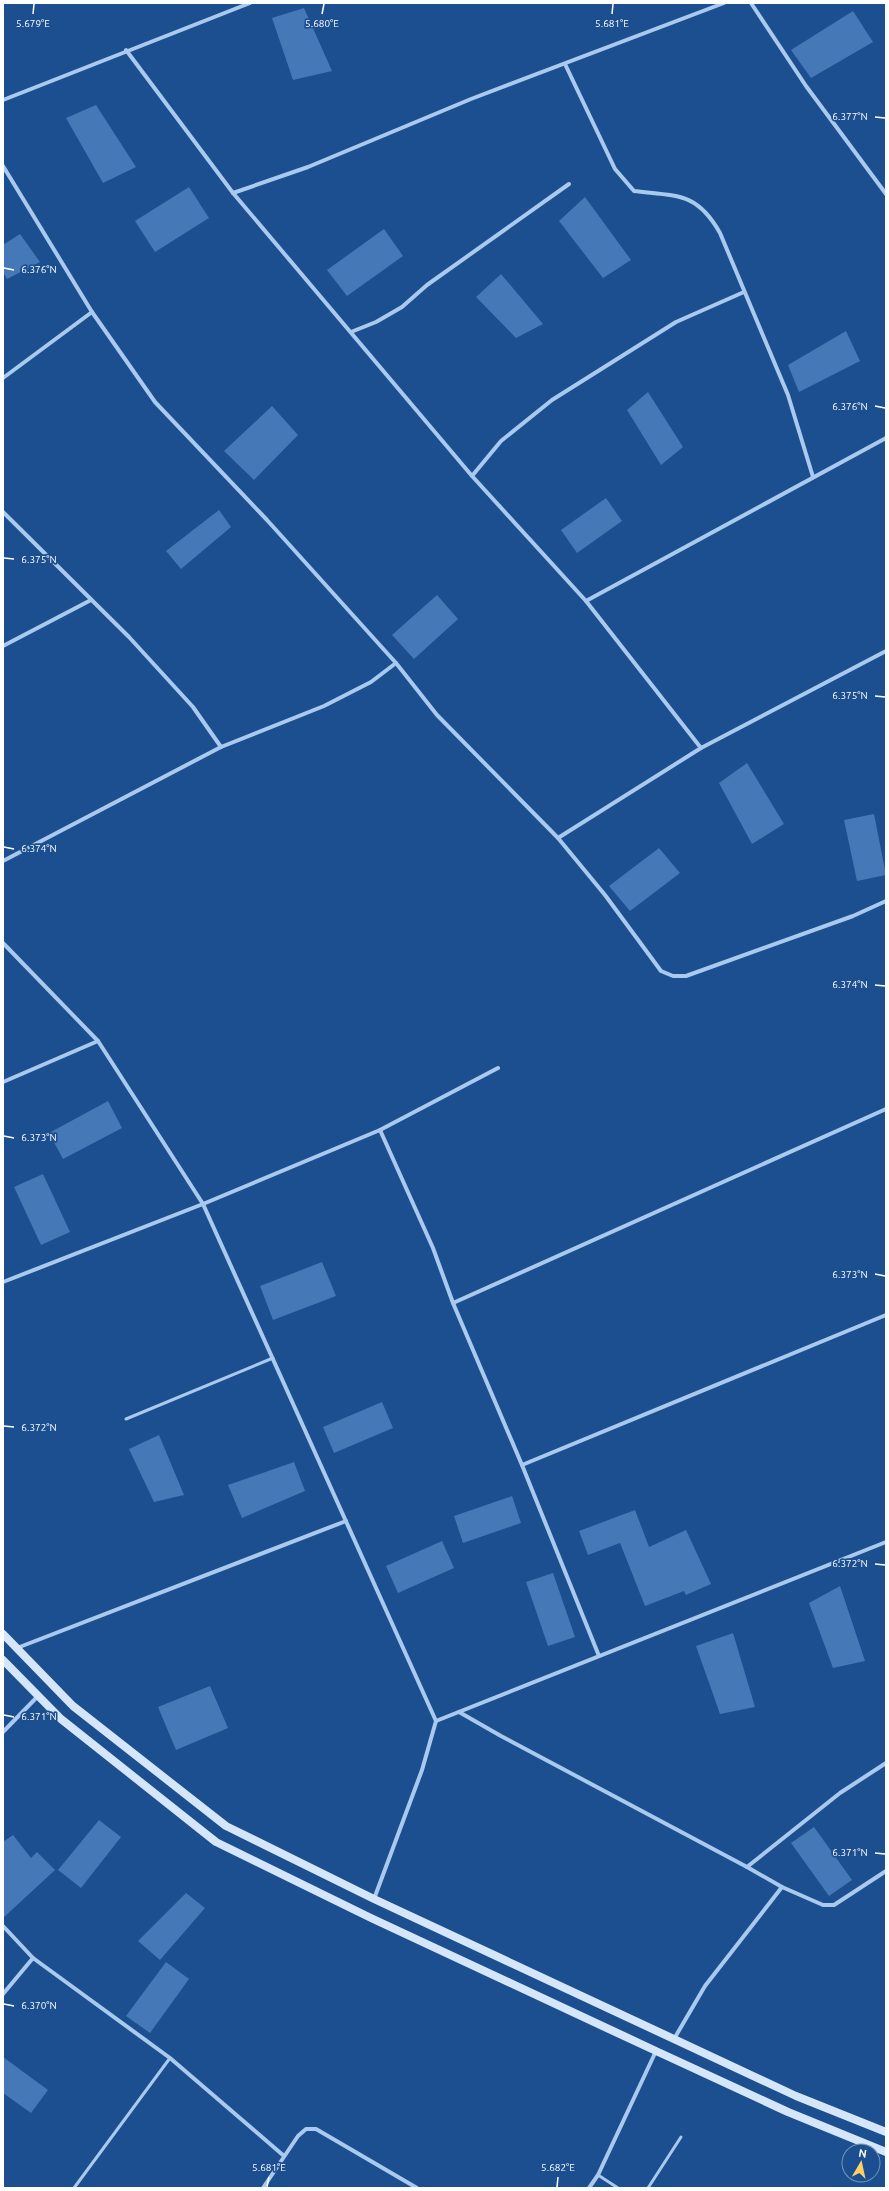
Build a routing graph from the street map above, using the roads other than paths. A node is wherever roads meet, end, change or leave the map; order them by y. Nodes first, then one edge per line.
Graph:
1 (250, 3) edge
2 (724, 3) edge
3 (751, 3) edge
4 (126, 50) junction
5 (565, 64) junction
6 (3, 100) edge
7 (3, 166) edge
8 (569, 184) dead end
9 (233, 193) junction
10 (886, 194) edge
11 (744, 292) junction
12 (92, 312) junction
13 (351, 332) junction
14 (3, 378) edge
15 (886, 438) edge
16 (472, 476) junction
17 (813, 477) junction
18 (3, 512) edge
19 (91, 600) junction
20 (586, 601) junction
21 (3, 646) edge
22 (886, 651) edge
23 (396, 663) junction
24 (221, 747) junction
25 (701, 748) junction
26 (558, 838) junction
27 (3, 861) edge
28 (886, 900) edge
29 (3, 943) edge
30 (98, 1041) junction
31 (498, 1068) dead end
32 (3, 1082) edge
33 (886, 1109) edge
34 (380, 1130) junction
35 (203, 1204) junction
36 (3, 1282) edge
37 (453, 1303) junction
38 (886, 1316) edge
39 (272, 1358) junction
40 (126, 1419) dead end
41 (522, 1465) junction
42 (346, 1521) junction
43 (886, 1542) edge
44 (3, 1634) edge
45 (16, 1648) junction
46 (599, 1656) junction
47 (3, 1660) edge
48 (38, 1696) junction
49 (459, 1712) junction
50 (436, 1721) junction
51 (3, 1732) edge
52 (886, 1763) edge
53 (747, 1866) junction
54 (886, 1871) edge
55 (782, 1887) junction
56 (374, 1899) junction
57 (3, 1926) edge
58 (33, 1958) junction
59 (3, 1994) edge
60 (674, 2039) junction
61 (656, 2051) junction
62 (170, 2058) junction
63 (885, 2129) edge
64 (681, 2137) dead end
65 (886, 2152) edge
66 (284, 2156) junction
67 (598, 2175) junction
68 (74, 2188) edge
69 (263, 2188) edge
70 (417, 2188) edge
71 (589, 2188) edge
72 (618, 2188) edge
73 (648, 2188) edge

1 - 4 street
2 - 5 street
3 - 10 street
4 - 6 street
4 - 9 street
5 - 9 street
5 - 11 street
7 - 12 street
8 - 13 street
9 - 13 street
11 - 16 street
11 - 17 street
12 - 14 street
12 - 23 street
13 - 16 street
15 - 17 street
16 - 20 street
17 - 20 street
18 - 19 street
19 - 21 street
19 - 24 street
20 - 25 street
22 - 25 street
23 - 24 street
23 - 26 street
24 - 27 street
25 - 26 street
26 - 28 street
29 - 30 street
30 - 32 street
30 - 35 street
31 - 34 street
33 - 37 street
34 - 35 street
34 - 37 street
35 - 36 street
35 - 39 street
37 - 41 street
38 - 41 street
39 - 40 lane
39 - 42 street
41 - 46 street
42 - 45 street
42 - 50 street
43 - 46 street
44 - 45 street
45 - 56 street
46 - 49 street
47 - 48 street
48 - 51 street
48 - 61 street
49 - 50 street
49 - 53 street
50 - 56 street
52 - 53 street
53 - 55 street
54 - 55 street
55 - 60 street
56 - 60 street
57 - 58 street
58 - 59 street
58 - 62 street
60 - 63 street
61 - 65 street
61 - 67 street
62 - 66 street
62 - 68 lane
64 - 73 lane
66 - 69 street
66 - 70 street
67 - 71 street
67 - 72 lane

